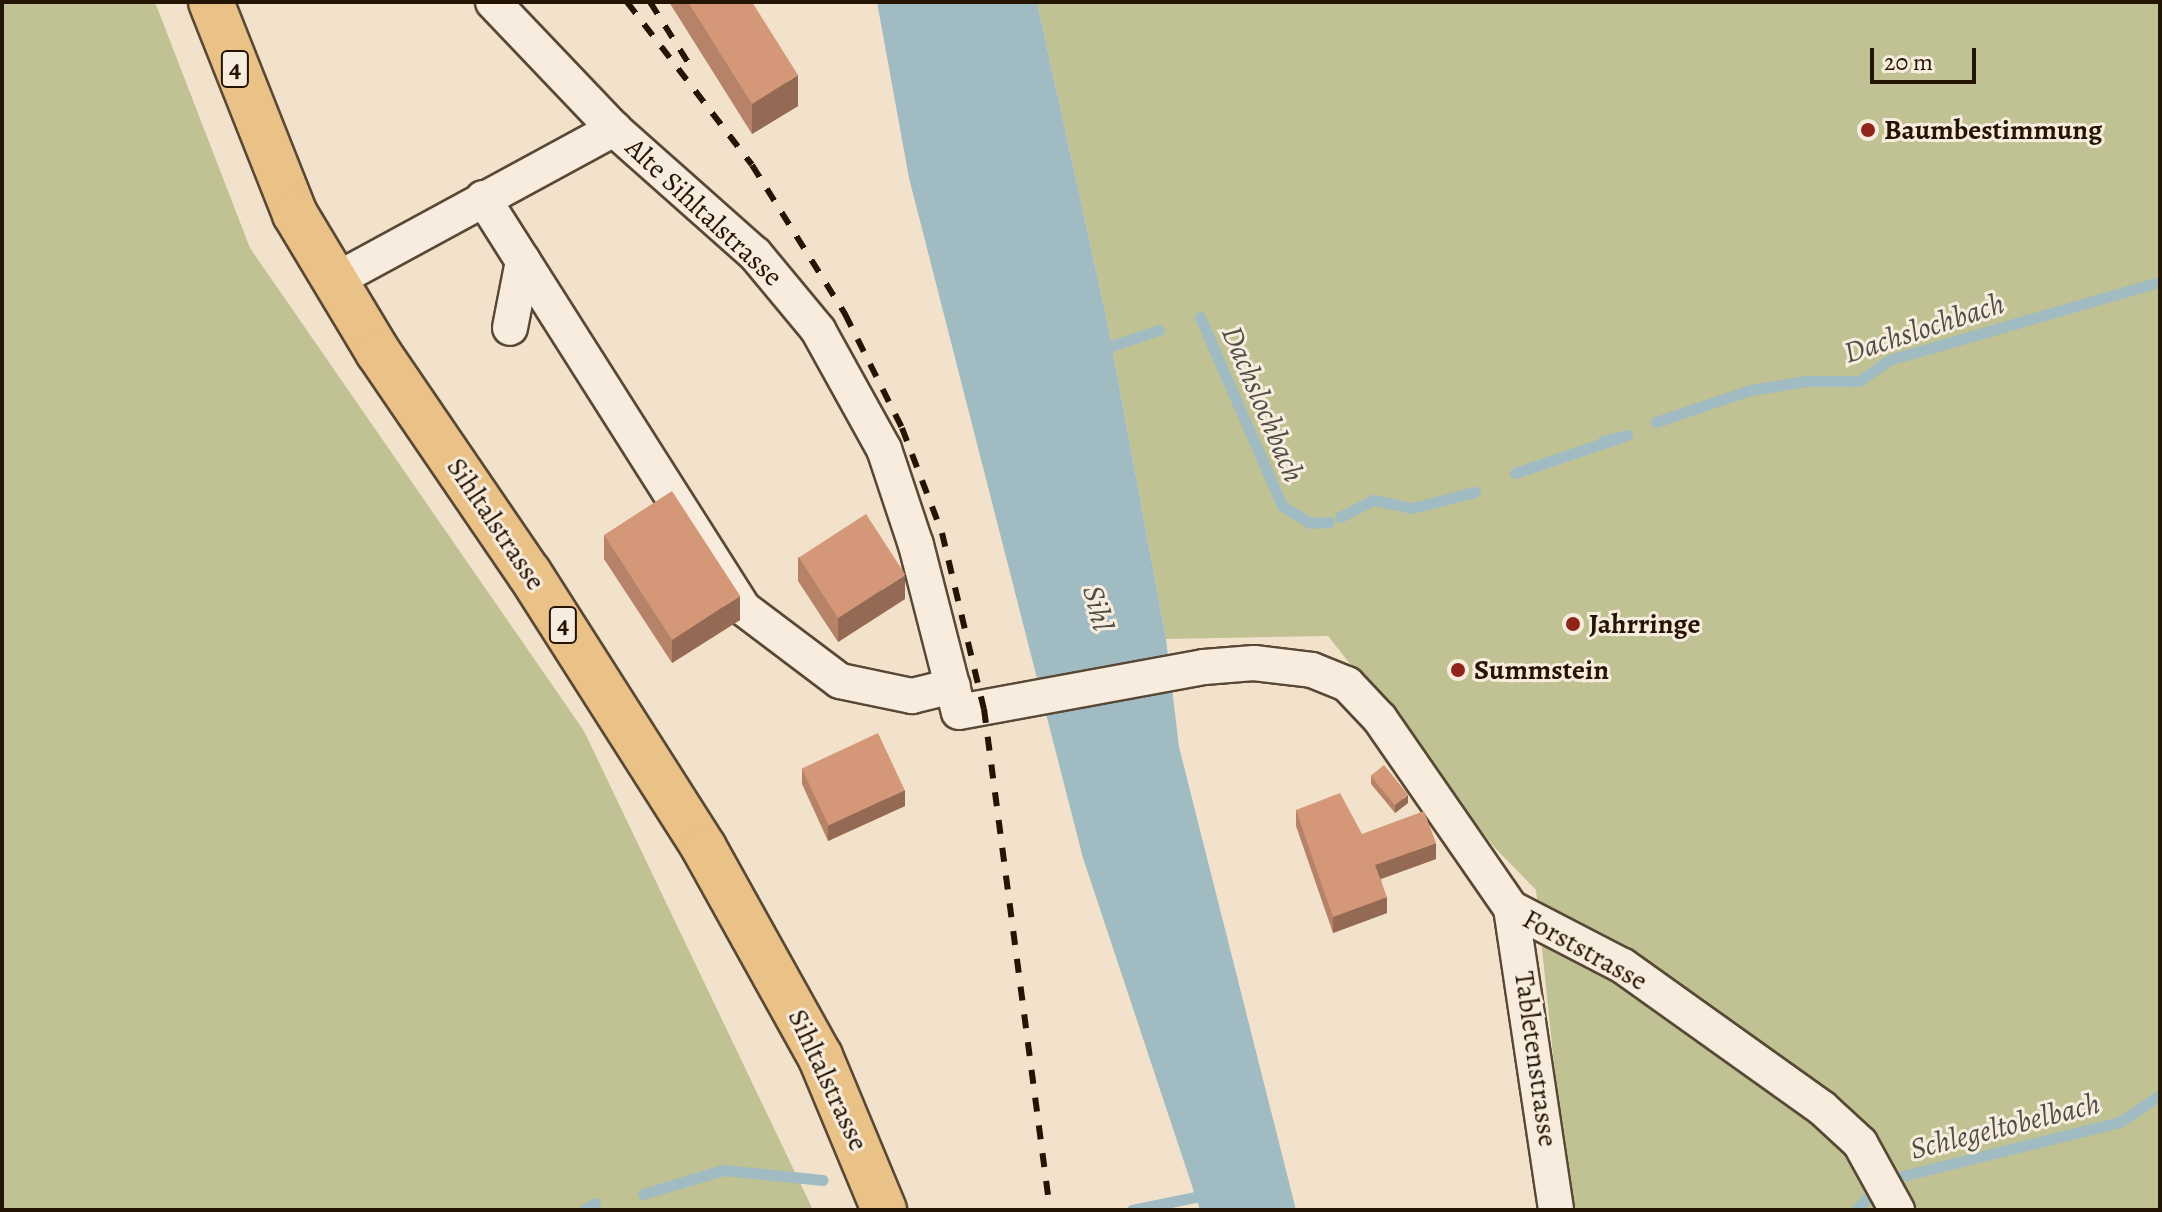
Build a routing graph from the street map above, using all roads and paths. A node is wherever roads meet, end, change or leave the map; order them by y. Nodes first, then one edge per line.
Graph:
1 (211, 2) edge
2 (493, 2) edge
3 (614, 129) junction
4 (483, 198) junction
5 (523, 261) junction
6 (334, 281) junction
7 (510, 328) dead end
8 (953, 686) junction
9 (1018, 703) joint
10 (1511, 908) junction
11 (884, 1210) edge
12 (1556, 1210) edge
13 (1897, 1210) edge

1 - 6 main road, Sihltalstrasse / 4
2 - 3 street, Alte Sihltalstrasse
3 - 4 street
3 - 8 street, Alte Sihltalstrasse
4 - 5 street
4 - 6 street
5 - 7 street
5 - 8 street
6 - 11 main road, Sihltalstrasse / 4
8 - 9 street, Alte Sihltalstrasse
9 - 10 street, Forststrasse
10 - 12 street, Tabletenstrasse
10 - 13 street, Forststrasse

